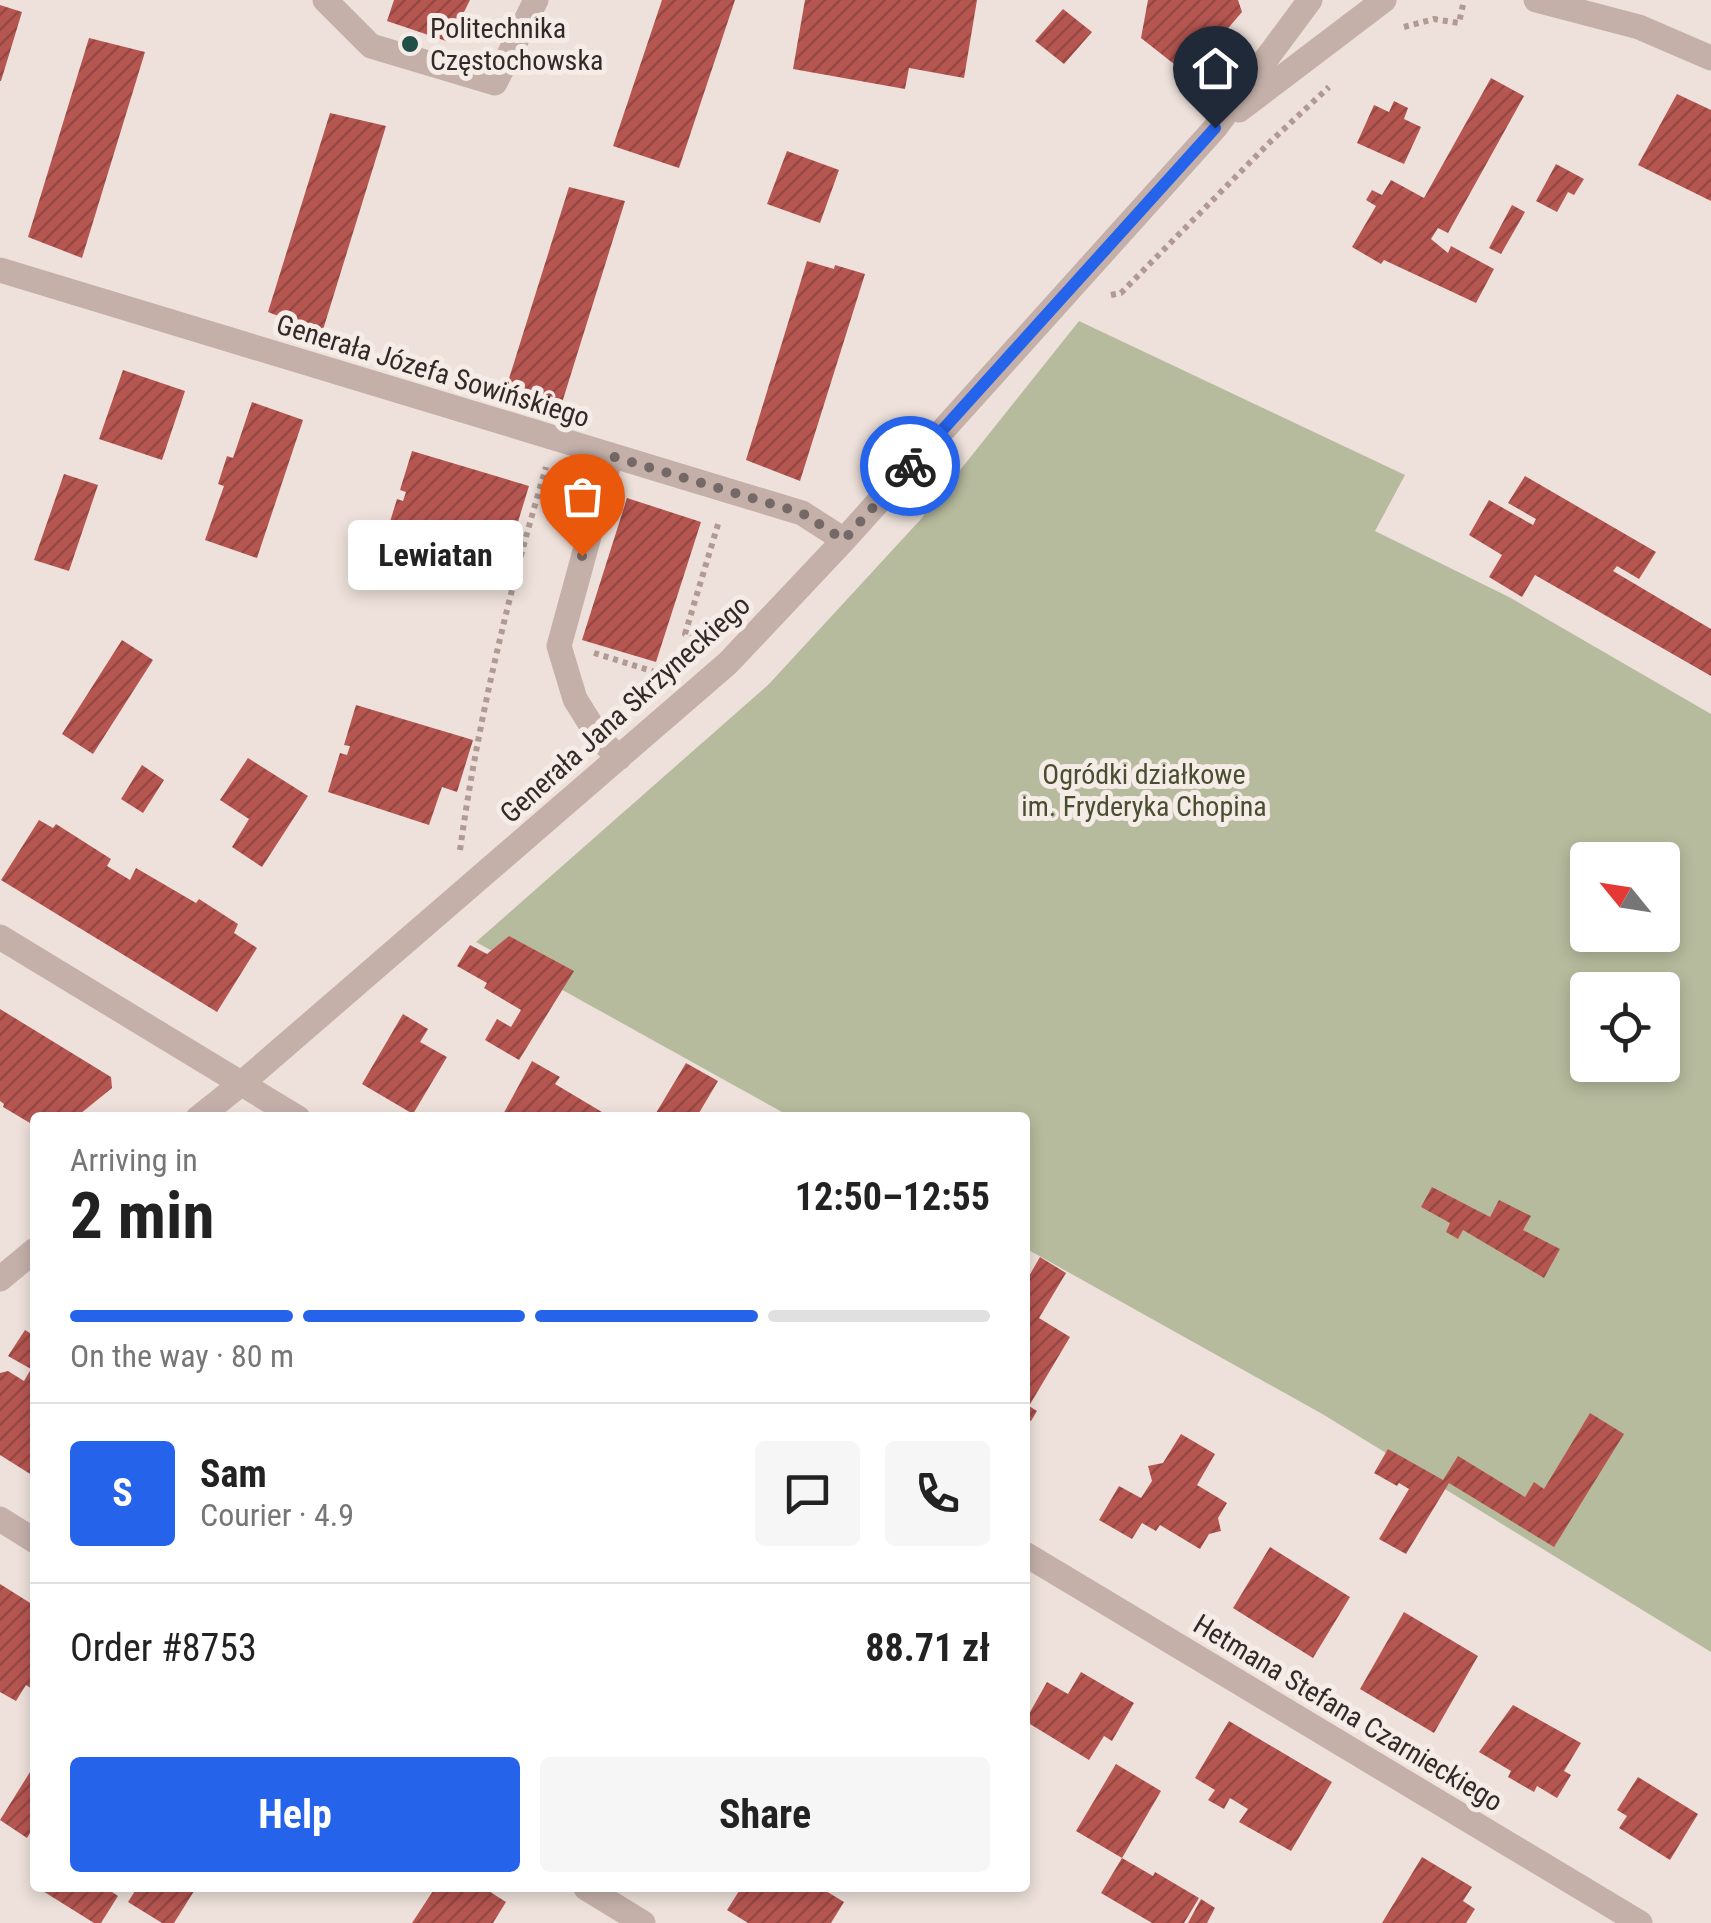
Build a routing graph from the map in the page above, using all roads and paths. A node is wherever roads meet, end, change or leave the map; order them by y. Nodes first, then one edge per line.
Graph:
1 (324, 0) edge
2 (536, 0) edge
3 (1310, 0) edge
4 (1384, 0) edge
5 (1464, 0) edge
6 (1536, 0) edge
7 (1395, 29) dead end
8 (1711, 58) edge
9 (1333, 84) dead end
10 (1215, 128) junction
11 (0, 270) edge
12 (1095, 298) dead end
13 (611, 456) junction
14 (549, 457) dead end
15 (719, 520) dead end
16 (844, 540) junction
17 (703, 646) dead end
18 (576, 648) dead end
19 (669, 676) dead end
20 (619, 758) junction
21 (460, 856) dead end
22 (0, 936) edge
23 (242, 1084) junction
24 (206, 1112) edge
25 (288, 1112) edge
26 (30, 1254) edge
27 (0, 1279) edge
28 (0, 1518) edge
29 (30, 1537) edge
30 (1030, 1557) edge
31 (593, 1892) edge
32 (643, 1923) edge
33 (1640, 1923) edge

1 - 2 street
3 - 10 street, Generała Jana Skrzyneckiego
4 - 10 street, Generała Jana Skrzyneckiego
5 - 7 path
6 - 8 street
9 - 12 path
10 - 16 street, Generała Jana Skrzyneckiego
11 - 13 street, Generała Józefa Sowińskiego
13 - 16 street, Generała Józefa Sowińskiego
13 - 20 street
14 - 21 path
15 - 17 path
16 - 20 street, Generała Jana Skrzyneckiego
18 - 19 path
20 - 23 street, Generała Jana Skrzyneckiego
22 - 23 street
23 - 24 street, Generała Jana Skrzyneckiego
23 - 25 street
26 - 27 street
28 - 29 street
30 - 33 street, Hetmana Stefana Czarnieckiego
31 - 32 street

